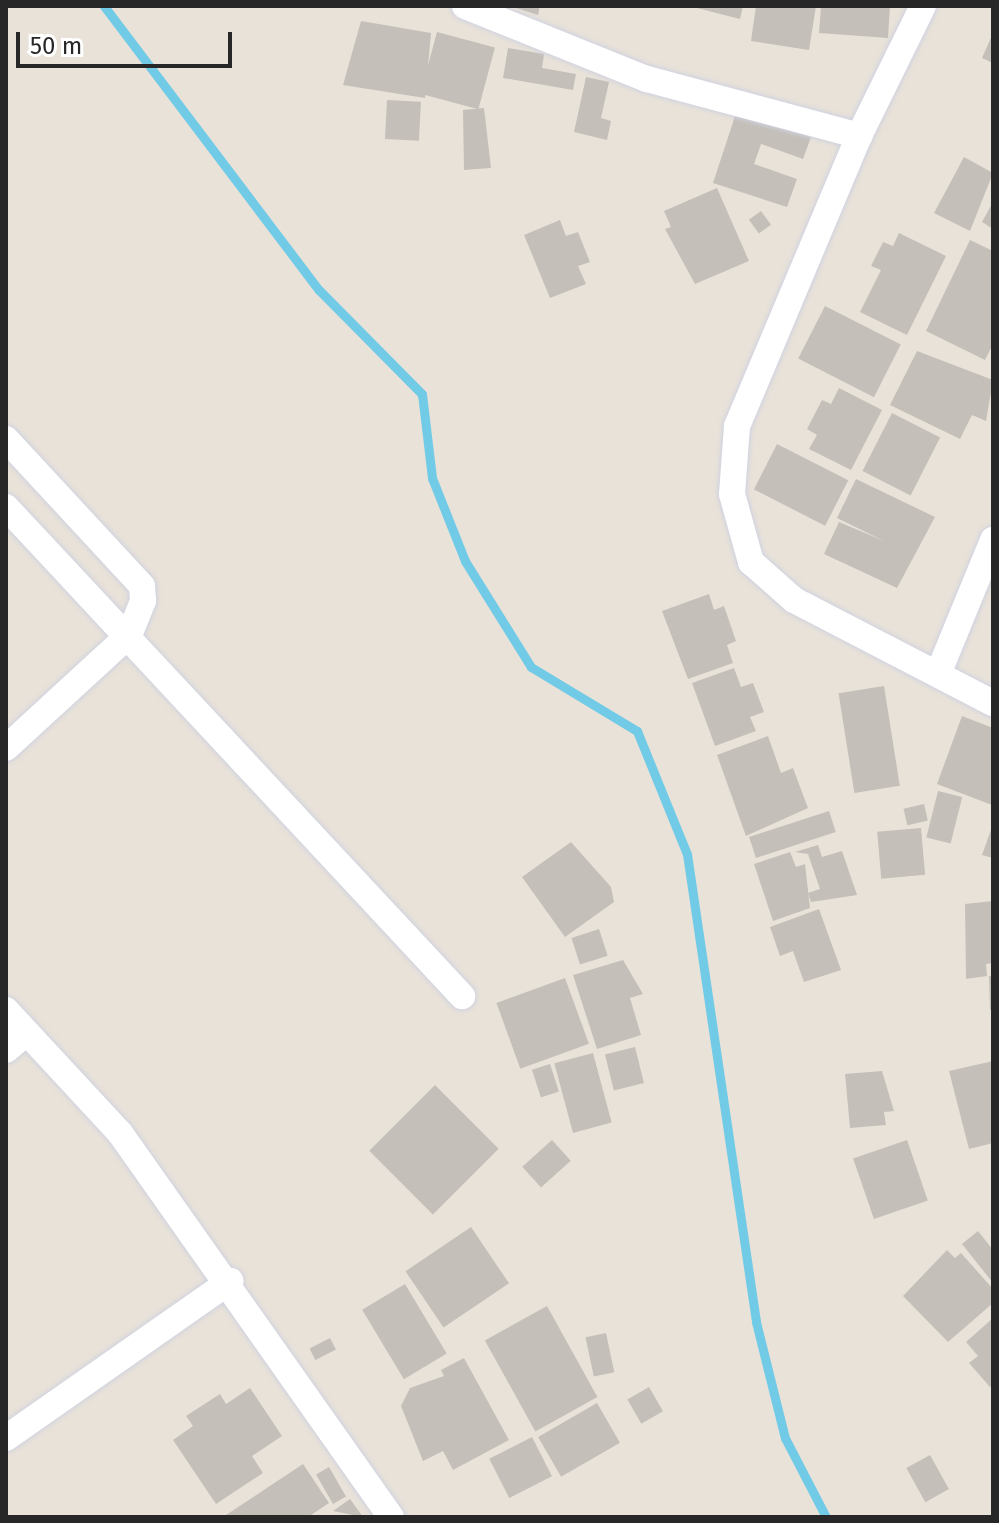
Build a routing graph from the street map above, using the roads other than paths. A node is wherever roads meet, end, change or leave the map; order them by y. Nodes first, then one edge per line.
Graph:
1 (465, 6) edge
2 (923, 6) edge
3 (859, 136) junction
4 (6, 439) edge
5 (6, 507) edge
6 (993, 540) edge
7 (130, 634) junction
8 (938, 674) junction
9 (993, 703) edge
10 (6, 748) edge
11 (462, 996) dead end
12 (6, 1010) edge
13 (26, 1033) junction
14 (6, 1050) edge
15 (230, 1281) junction
16 (6, 1438) edge
17 (391, 1517) edge

1 - 3 street
2 - 3 street
3 - 8 street
4 - 7 street
5 - 7 street
6 - 8 street
7 - 10 street
7 - 11 street
8 - 9 street
12 - 13 street
13 - 14 street
13 - 15 street
15 - 16 street
15 - 17 street

